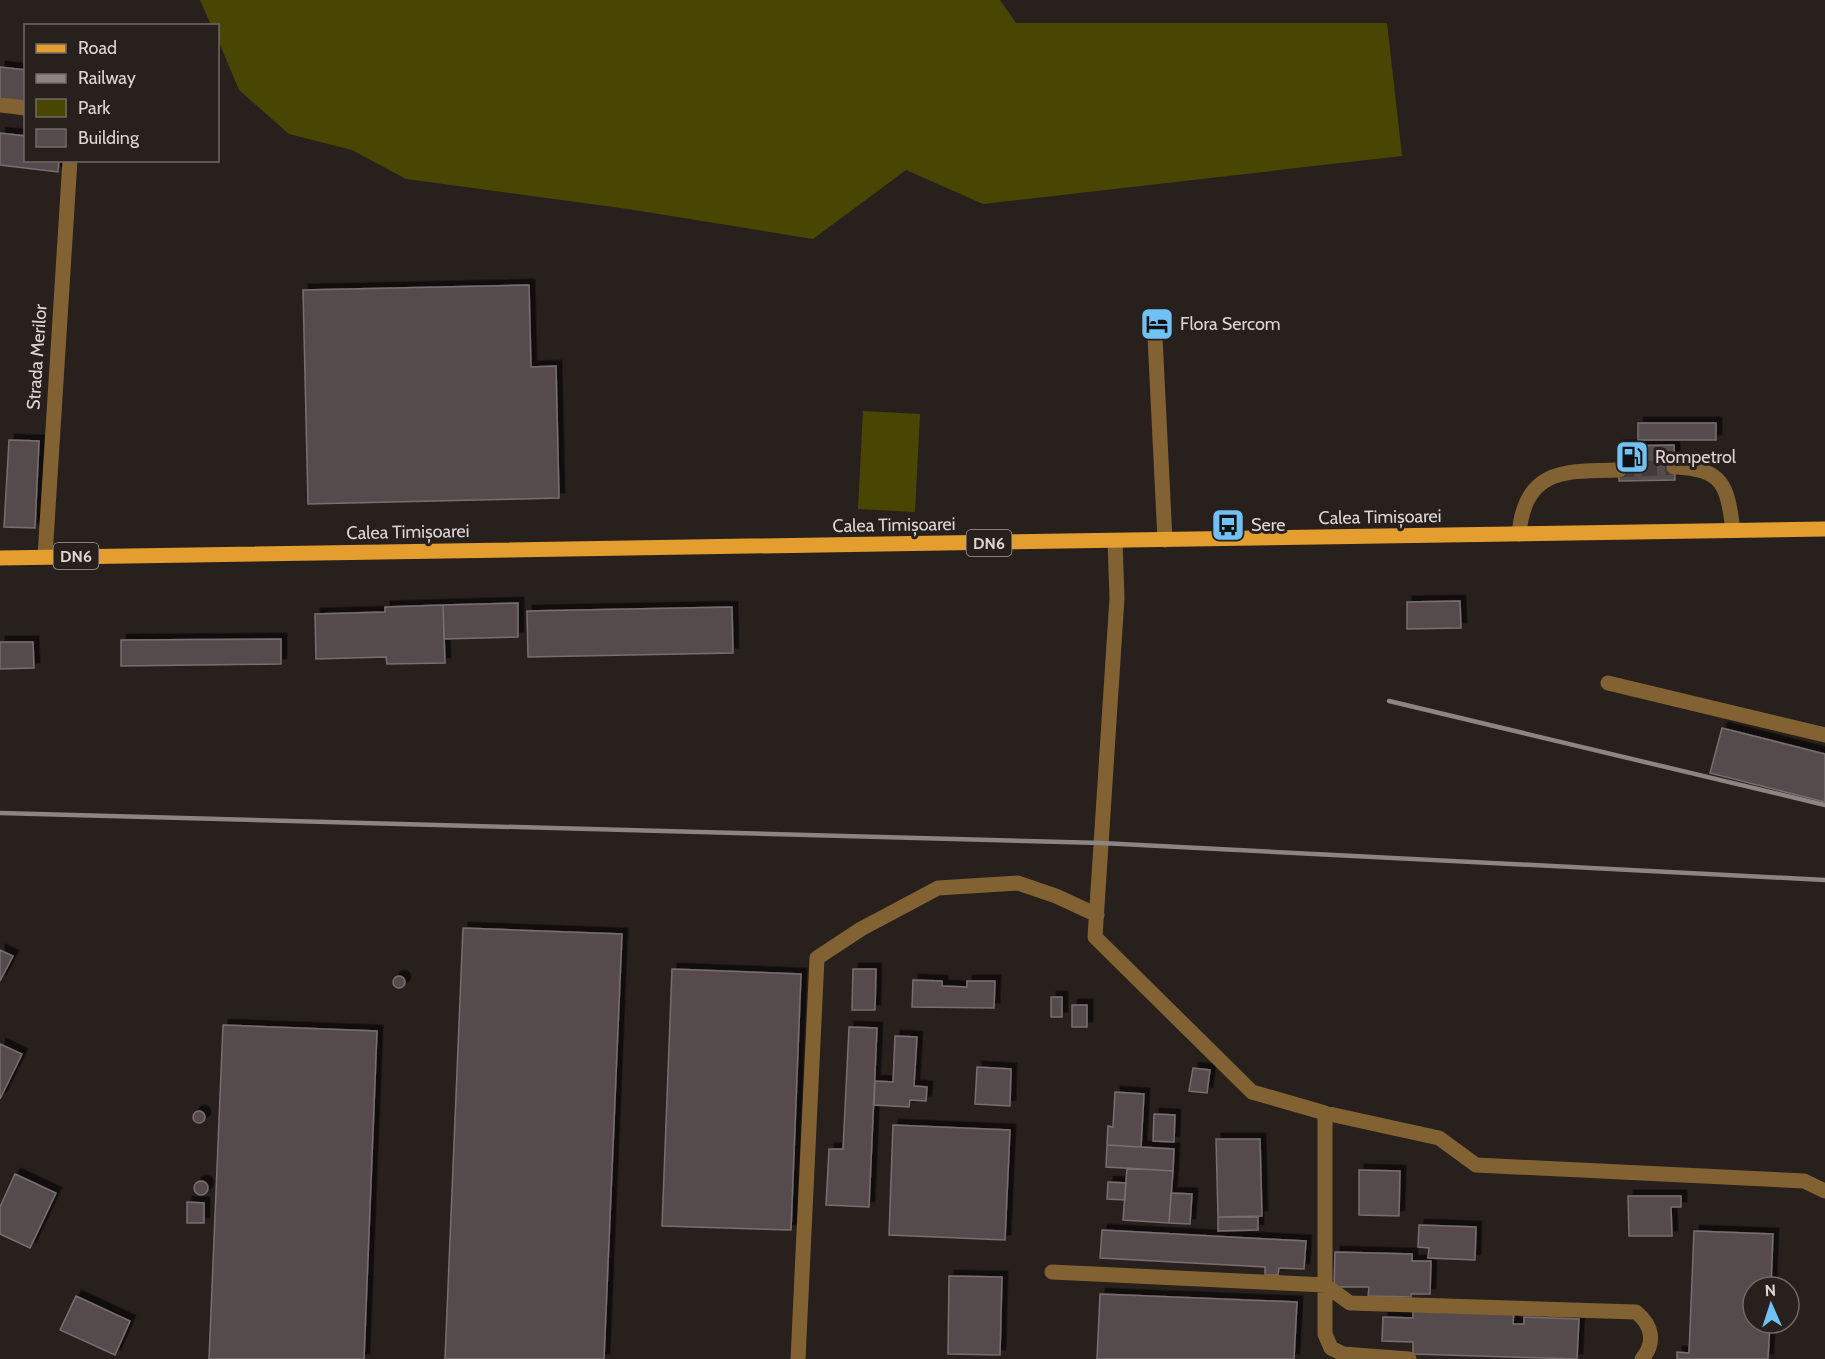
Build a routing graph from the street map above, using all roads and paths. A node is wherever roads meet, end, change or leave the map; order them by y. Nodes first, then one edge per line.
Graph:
1 (0, 105) edge
2 (24, 108) edge
3 (70, 162) edge
4 (1155, 336) dead end
5 (1674, 467) tunnel mouth
6 (1619, 470) tunnel mouth
7 (1825, 529) edge
8 (1733, 530) junction
9 (1519, 534) junction
10 (1165, 540) junction
11 (1115, 541) junction
12 (45, 556) junction
13 (0, 558) edge
14 (1608, 683) dead end
15 (1825, 735) edge
16 (1096, 915) junction
17 (1325, 1113) junction
18 (1825, 1191) edge
19 (1052, 1272) dead end
20 (1325, 1285) junction
21 (798, 1359) edge
22 (1409, 1359) edge
23 (1642, 1359) edge

1 - 2 street
3 - 12 street, Strada Merilor
4 - 10 street
5 - 8 street
6 - 9 street
7 - 8 main road, Calea Timișoarei / DN6
8 - 9 main road, Calea Timișoarei / DN6
9 - 10 main road, Calea Timișoarei / DN6
10 - 11 main road, Calea Timișoarei / DN6
11 - 12 main road, Calea Timișoarei / DN6
11 - 16 street
12 - 13 main road, Calea Timișoarei / DN6
14 - 15 street
16 - 17 street
16 - 21 street
17 - 18 street
17 - 20 street
19 - 20 street
20 - 22 street
20 - 23 street

